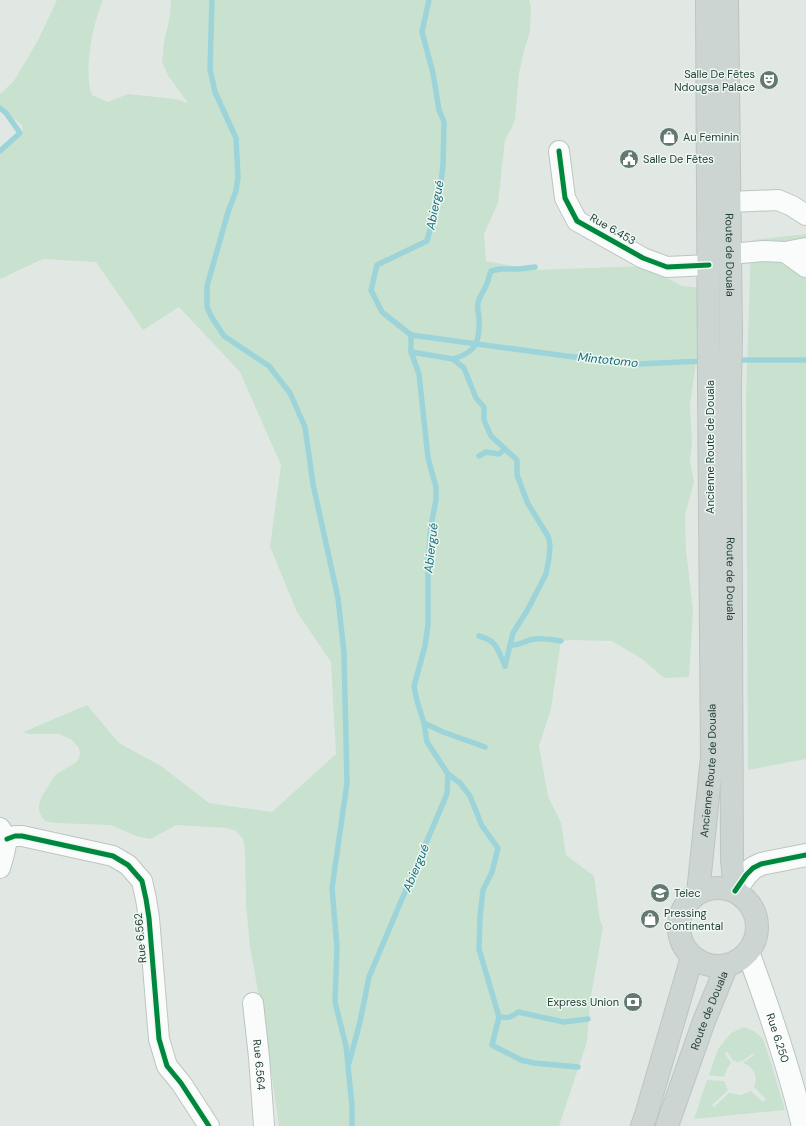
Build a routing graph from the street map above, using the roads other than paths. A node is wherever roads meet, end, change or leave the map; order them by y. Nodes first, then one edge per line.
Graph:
1 (707, 0) edge
2 (727, 0) edge
3 (559, 151) dead end
4 (730, 202) junction
5 (806, 215) edge
6 (806, 248) edge
7 (785, 252) junction
8 (730, 254) junction
9 (709, 265) junction
10 (806, 266) edge
11 (720, 374) junction
12 (4, 833) edge
13 (806, 855) edge
14 (0, 868) edge
15 (735, 891) junction
16 (698, 892) junction
17 (748, 952) junction
18 (692, 956) junction
19 (726, 965) junction
20 (253, 1003) dead end
21 (801, 1094) edge
22 (209, 1126) edge
23 (264, 1126) edge
24 (642, 1126) edge
25 (668, 1126) edge
26 (804, 1126) edge

1 - 9 main road, Ancienne Route de Douala
2 - 4 main road, Route de Douala
3 - 9 street, Rue 6.453
4 - 5 street
4 - 8 main road, Route de Douala
6 - 7 street
7 - 8 street
7 - 10 street
8 - 11 main road, Route de Douala
9 - 11 main road, Ancienne Route de Douala
11 - 15 main road, Route de Douala
11 - 16 main road, Ancienne Route de Douala
12 - 14 street
12 - 22 street, Rue 6.562
13 - 15 main road
15 - 16 main road
15 - 17 main road
16 - 18 main road
17 - 19 main road, Route de Douala
17 - 21 main road, Rue 6.250
18 - 19 main road
18 - 24 main road
19 - 25 main road, Route de Douala
20 - 23 street, Rue 6.564
21 - 26 main road, Rue 6.250

